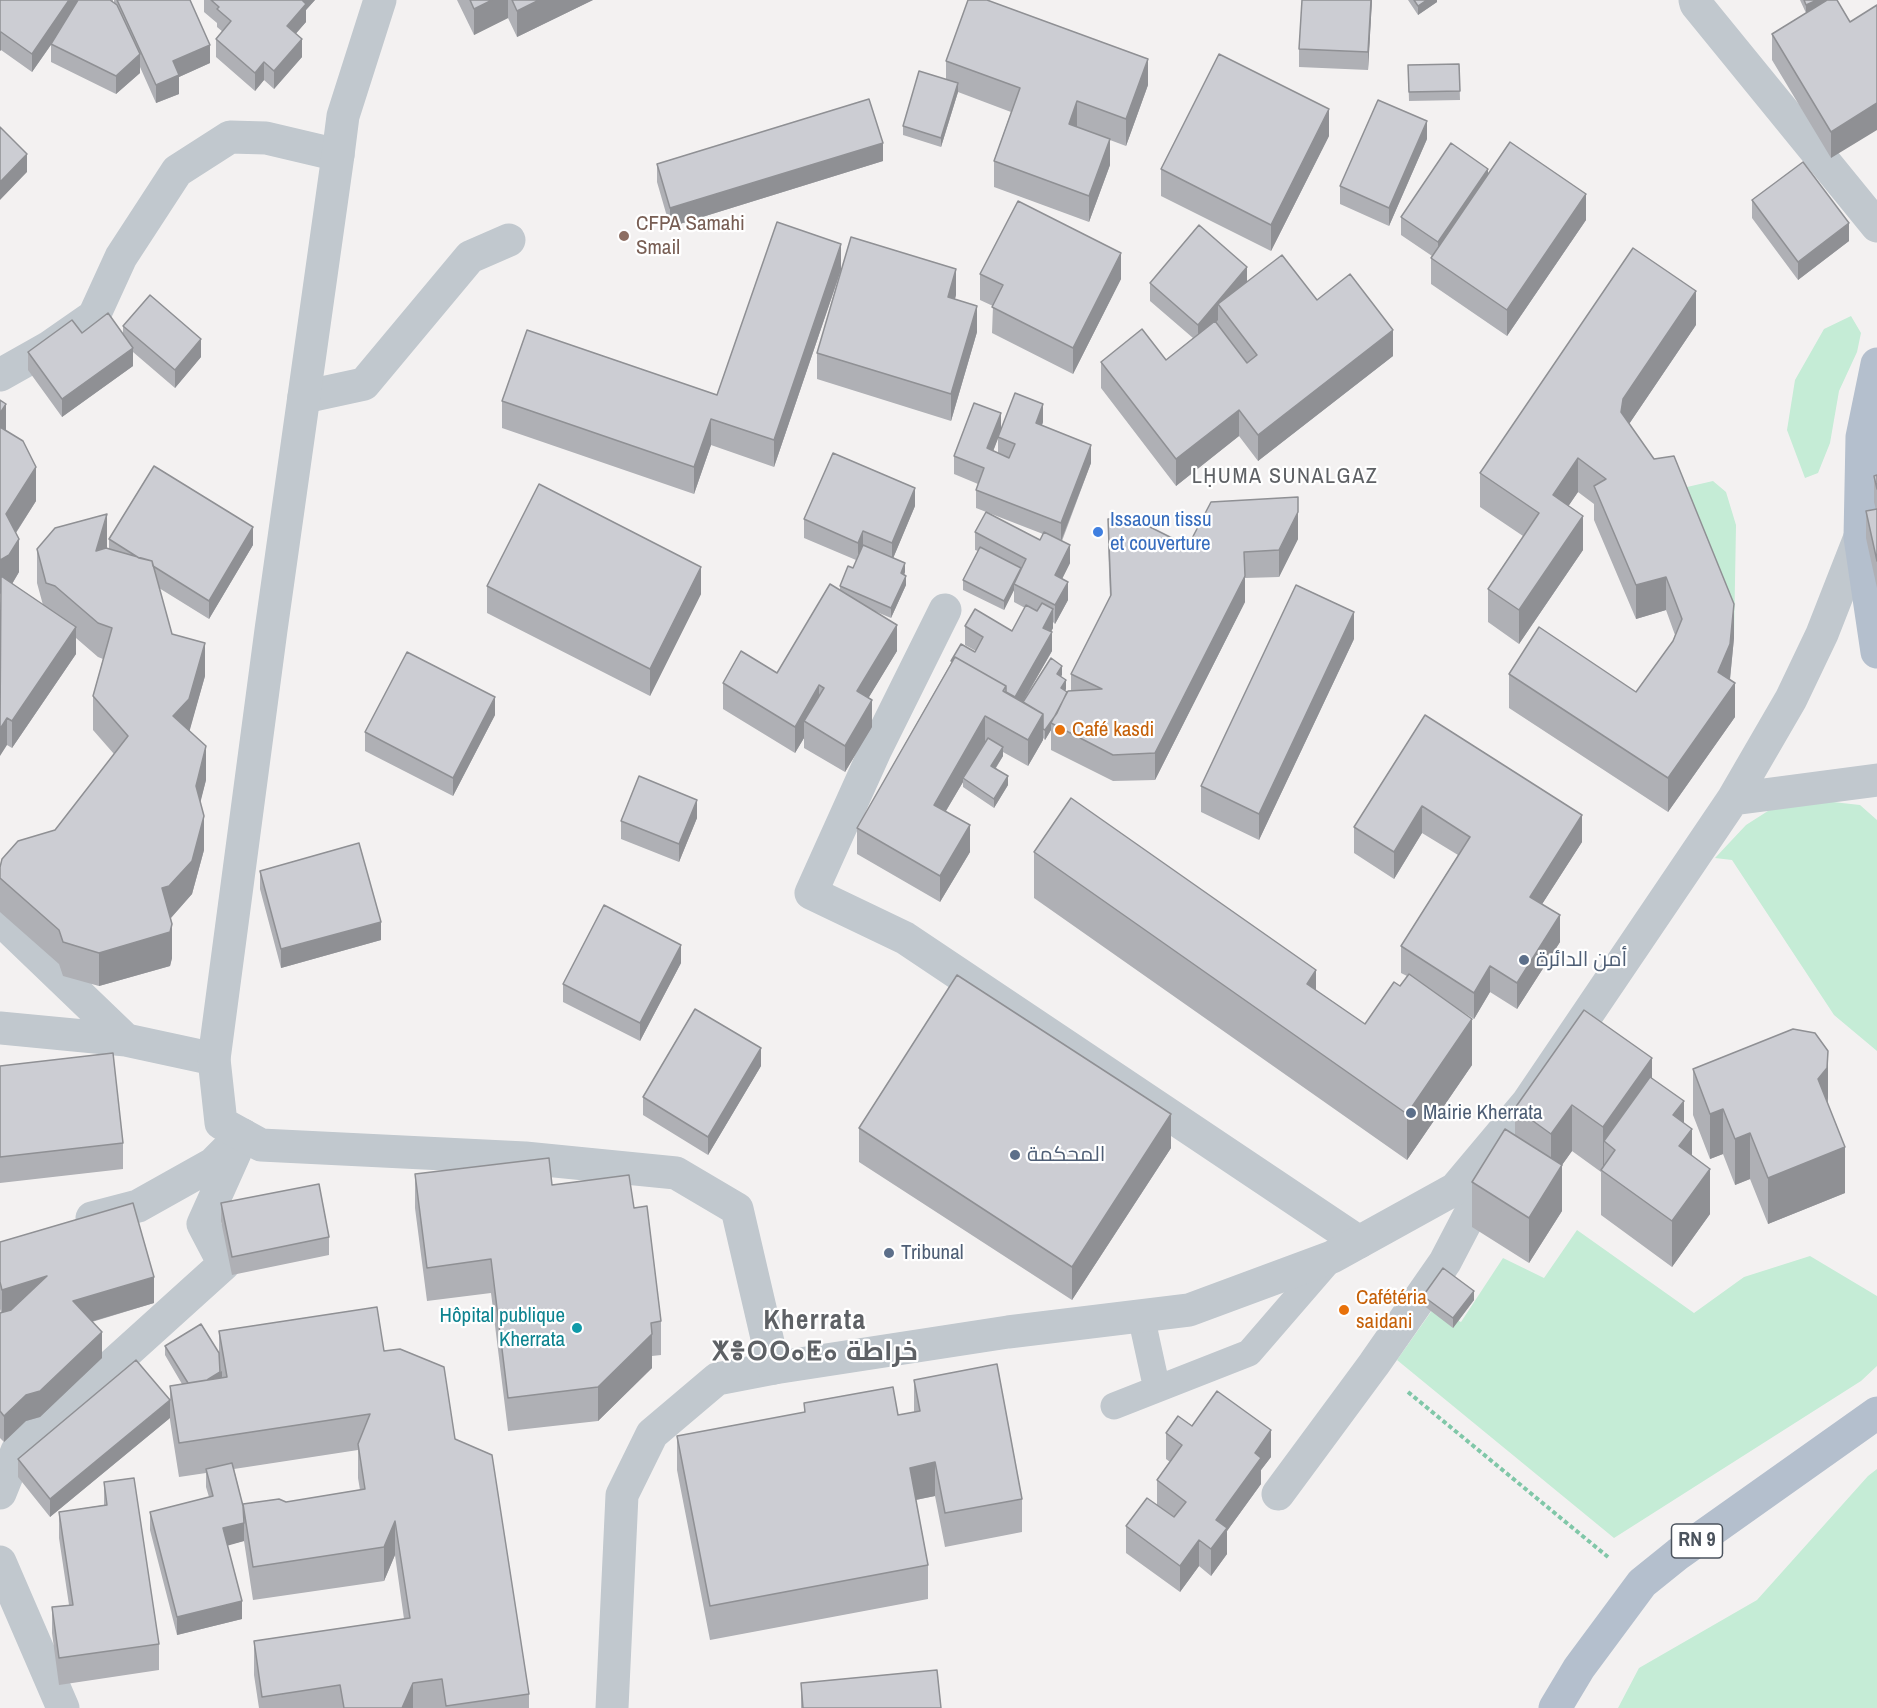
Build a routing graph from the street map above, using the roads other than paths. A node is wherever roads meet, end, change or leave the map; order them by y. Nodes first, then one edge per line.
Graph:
1 (380, 0) edge
2 (1695, 0) edge
3 (338, 155) junction
4 (1877, 226) edge
5 (509, 240) dead end
6 (1877, 364) edge
7 (0, 375) edge
8 (304, 397) junction
9 (1860, 537) junction
10 (945, 610) dead end
11 (1877, 652) edge
12 (1877, 780) edge
13 (1733, 799) junction
14 (0, 919) edge
15 (0, 1028) edge
16 (126, 1040) junction
17 (214, 1059) junction
18 (1528, 1102) junction
19 (243, 1135) junction
20 (69, 1224) edge
21 (1346, 1250) junction
22 (1140, 1316) junction
23 (774, 1368) junction
24 (1157, 1389) junction
25 (1114, 1407) dead end
26 (1877, 1413) edge
27 (0, 1493) edge
28 (1278, 1494) dead end
29 (0, 1562) edge
30 (63, 1708) edge
31 (612, 1708) edge
32 (1555, 1708) edge

1 - 3 street
2 - 4 street
3 - 7 street
3 - 8 street
5 - 8 street
6 - 9 main road
8 - 17 street
9 - 11 main road
9 - 13 street
10 - 21 street
12 - 13 street
13 - 18 street
14 - 16 street
15 - 16 street
16 - 17 street
17 - 19 street
18 - 21 street
18 - 28 street
19 - 20 street
19 - 23 street
19 - 27 street
21 - 22 street
21 - 24 lane
22 - 23 street
22 - 24 lane
23 - 31 street
24 - 25 lane
26 - 32 main road, RN 9
29 - 30 street

